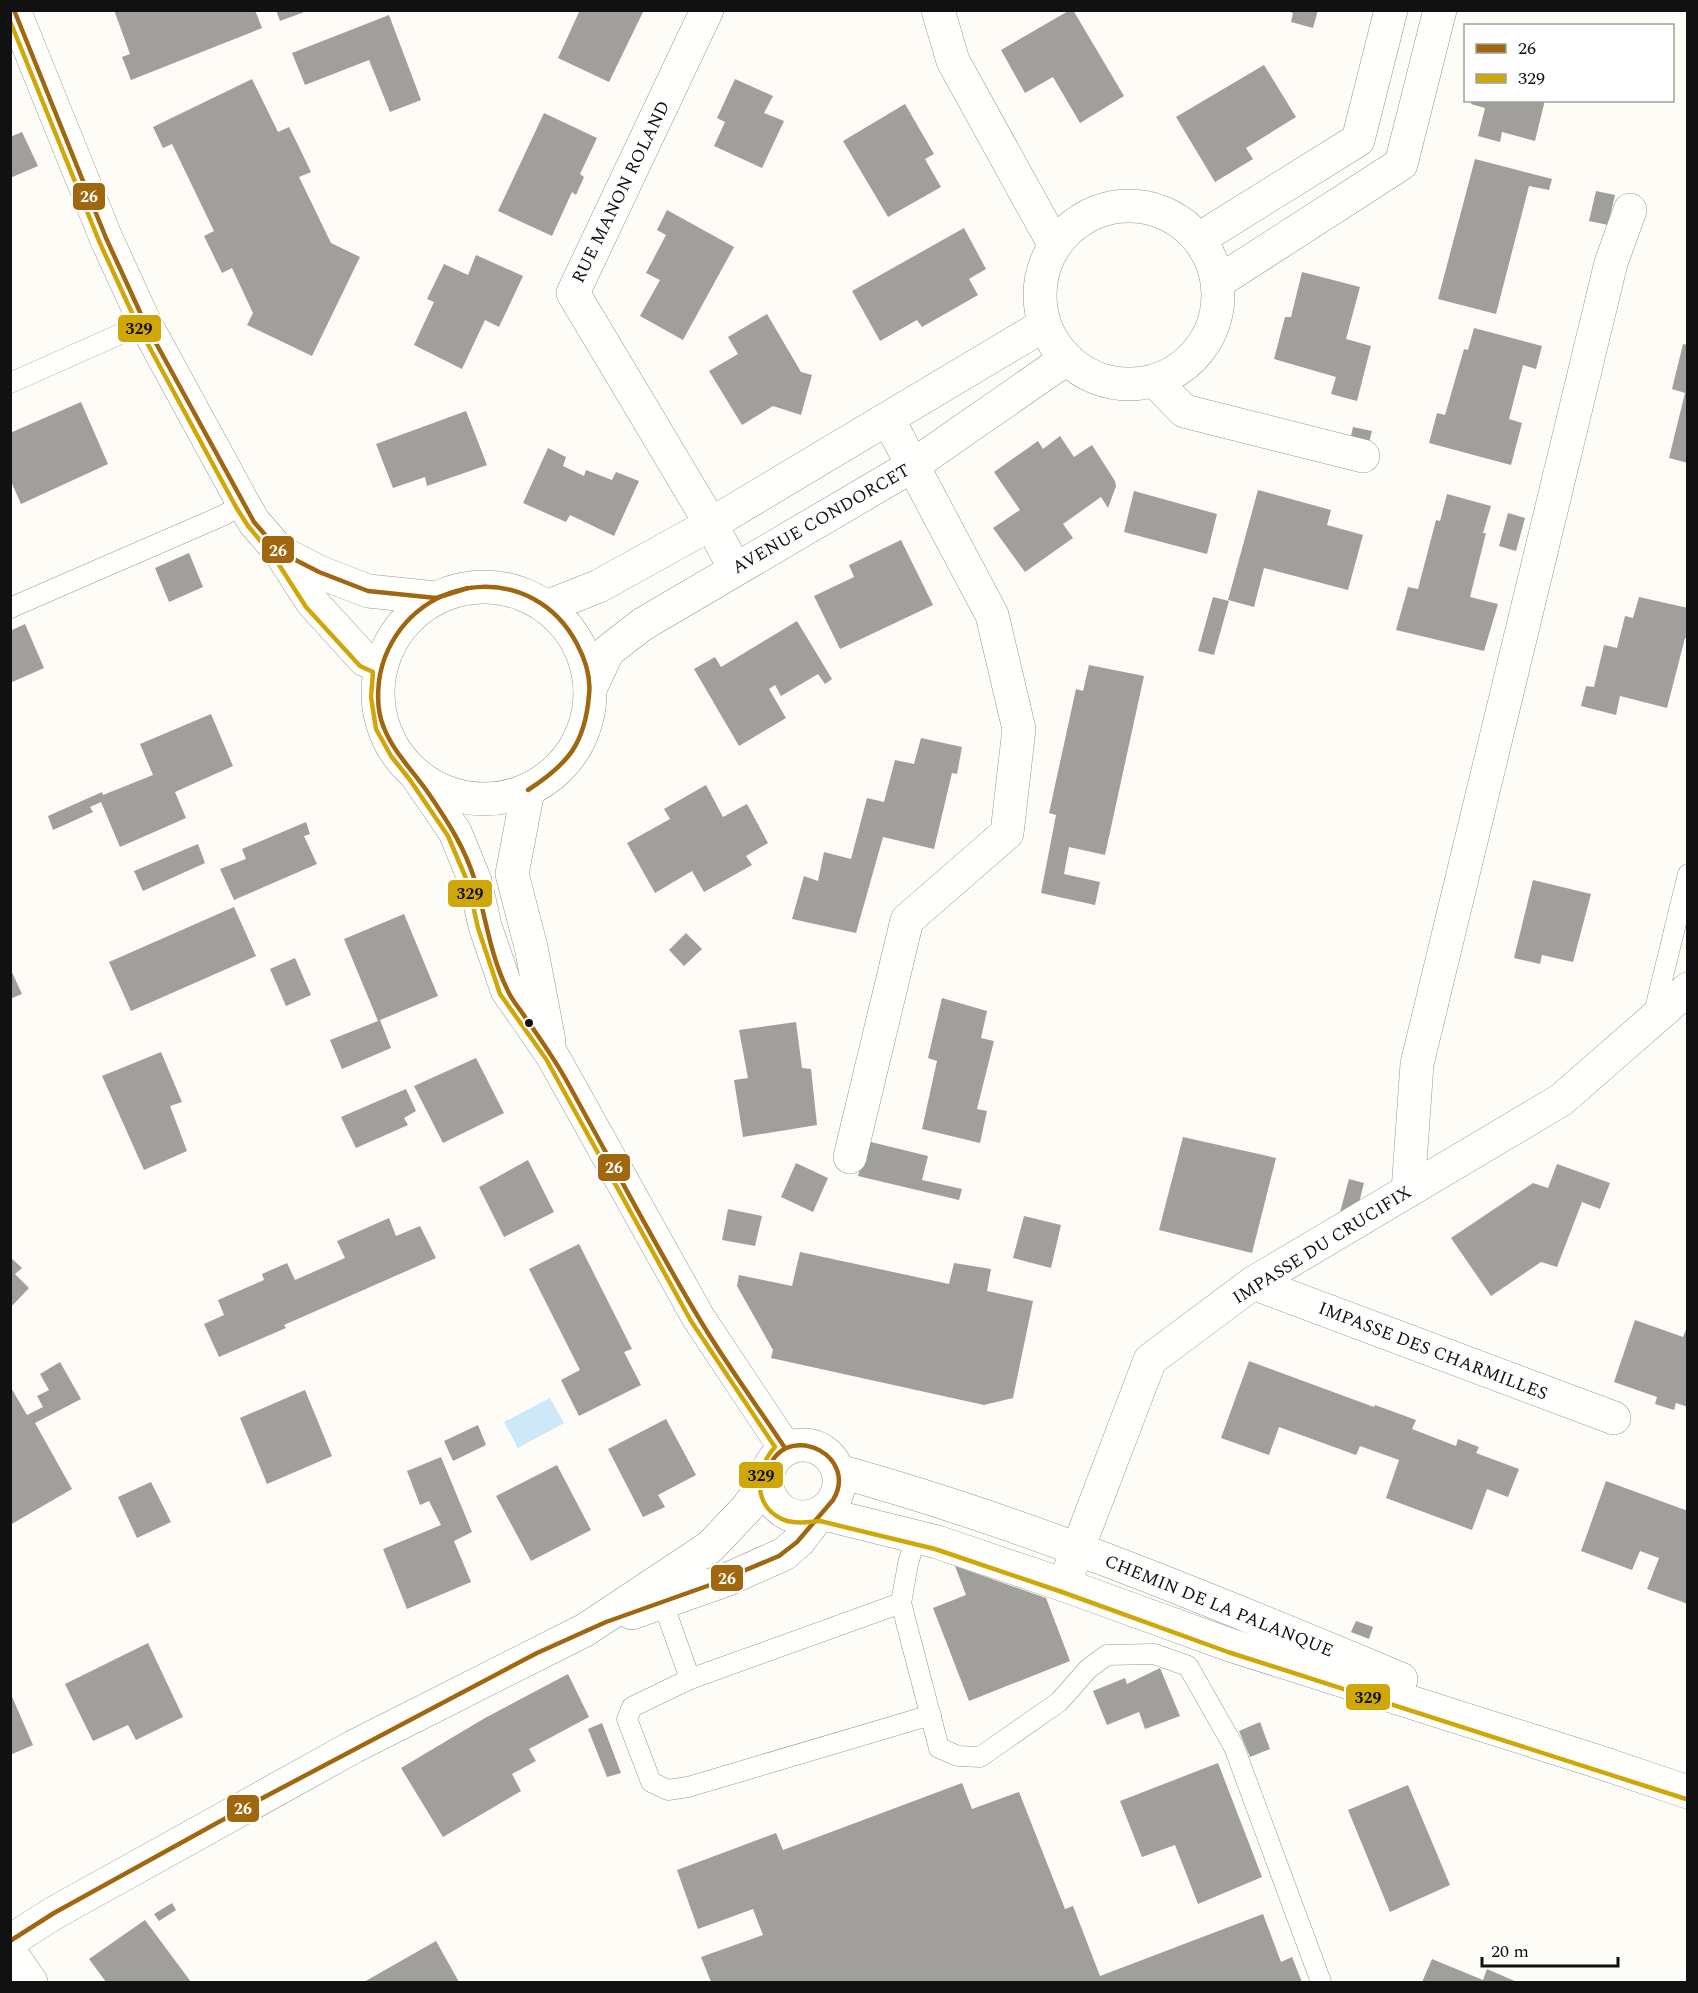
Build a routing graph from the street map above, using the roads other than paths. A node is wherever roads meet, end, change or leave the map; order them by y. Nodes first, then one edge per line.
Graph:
1 (14, 10) edge
2 (707, 10) edge
3 (938, 10) edge
4 (1391, 10) edge
5 (1440, 10) edge
6 (1630, 210) dead end
7 (1199, 239) junction
8 (1054, 244) junction
9 (1218, 282) junction
10 (145, 323) junction
11 (1044, 325) junction
12 (1066, 358) junction
13 (1155, 381) junction
14 (10, 383) edge
15 (888, 419) junction
16 (1364, 456) dead end
17 (912, 466) junction
18 (243, 503) junction
19 (711, 524) junction
20 (280, 552) junction
21 (735, 569) junction
22 (436, 598) junction
23 (546, 607) junction
24 (10, 608) edge
25 (381, 667) junction
26 (590, 689) junction
27 (416, 775) junction
28 (528, 790) junction
29 (1688, 874) edge
30 (1688, 989) edge
31 (1652, 1021) junction
32 (552, 1055) junction
33 (850, 1157) dead end
34 (1408, 1191) junction
35 (1253, 1283) junction
36 (1614, 1418) dead end
37 (786, 1448) junction
38 (838, 1471) junction
39 (766, 1482) junction
40 (820, 1513) junction
41 (916, 1536) junction
42 (1077, 1549) junction
43 (1064, 1585) junction
44 (663, 1603) junction
45 (901, 1603) junction
46 (585, 1630) junction
47 (690, 1679) junction
48 (931, 1715) junction
49 (1593, 1760) junction
50 (1688, 1792) edge
51 (10, 1941) edge
52 (10, 1952) edge
53 (31, 1983) edge
54 (1321, 1983) edge

1 - 10 street
2 - 19 street, RUE MANON ROLAND
3 - 8 street
4 - 7 street
5 - 9 street
6 - 34 street
7 - 8 street
7 - 9 street
8 - 11 street
9 - 13 street
10 - 14 lane
10 - 18 street
11 - 12 street
11 - 15 street
12 - 13 street
12 - 17 street, AVENUE CONDORCET
13 - 16 street
15 - 17 street
15 - 19 street
17 - 21 street, AVENUE CONDORCET
17 - 33 street
18 - 20 street
18 - 24 lane
19 - 21 street
19 - 23 street
20 - 22 street
20 - 25 street
21 - 26 street, AVENUE CONDORCET
22 - 23 street
22 - 25 street
23 - 26 street
25 - 27 street
26 - 28 street
27 - 28 street
27 - 32 street
28 - 32 street
29 - 31 lane
30 - 31 street, IMPASSE DU CRUCIFIX
31 - 34 street, IMPASSE DU CRUCIFIX
32 - 37 street
34 - 35 street, IMPASSE DU CRUCIFIX
35 - 36 street, IMPASSE DES CHARMILLES
35 - 42 street, IMPASSE DU CRUCIFIX
37 - 38 street
37 - 39 street
38 - 40 street
38 - 42 street, CHEMIN DE LA PALANQUE
39 - 40 street
39 - 46 street
40 - 41 street, CHEMIN DE LA PALANQUE
40 - 44 street
41 - 43 street, CHEMIN DE LA PALANQUE
41 - 45 lane
42 - 43 street, IMPASSE DU CRUCIFIX
42 - 49 street, CHEMIN DE LA PALANQUE
43 - 49 street, CHEMIN DE LA PALANQUE
44 - 46 street
44 - 47 lane
45 - 47 lane
45 - 48 lane
46 - 51 street
47 - 48 lane
48 - 54 lane
49 - 50 street, CHEMIN DE LA PALANQUE
52 - 53 street

